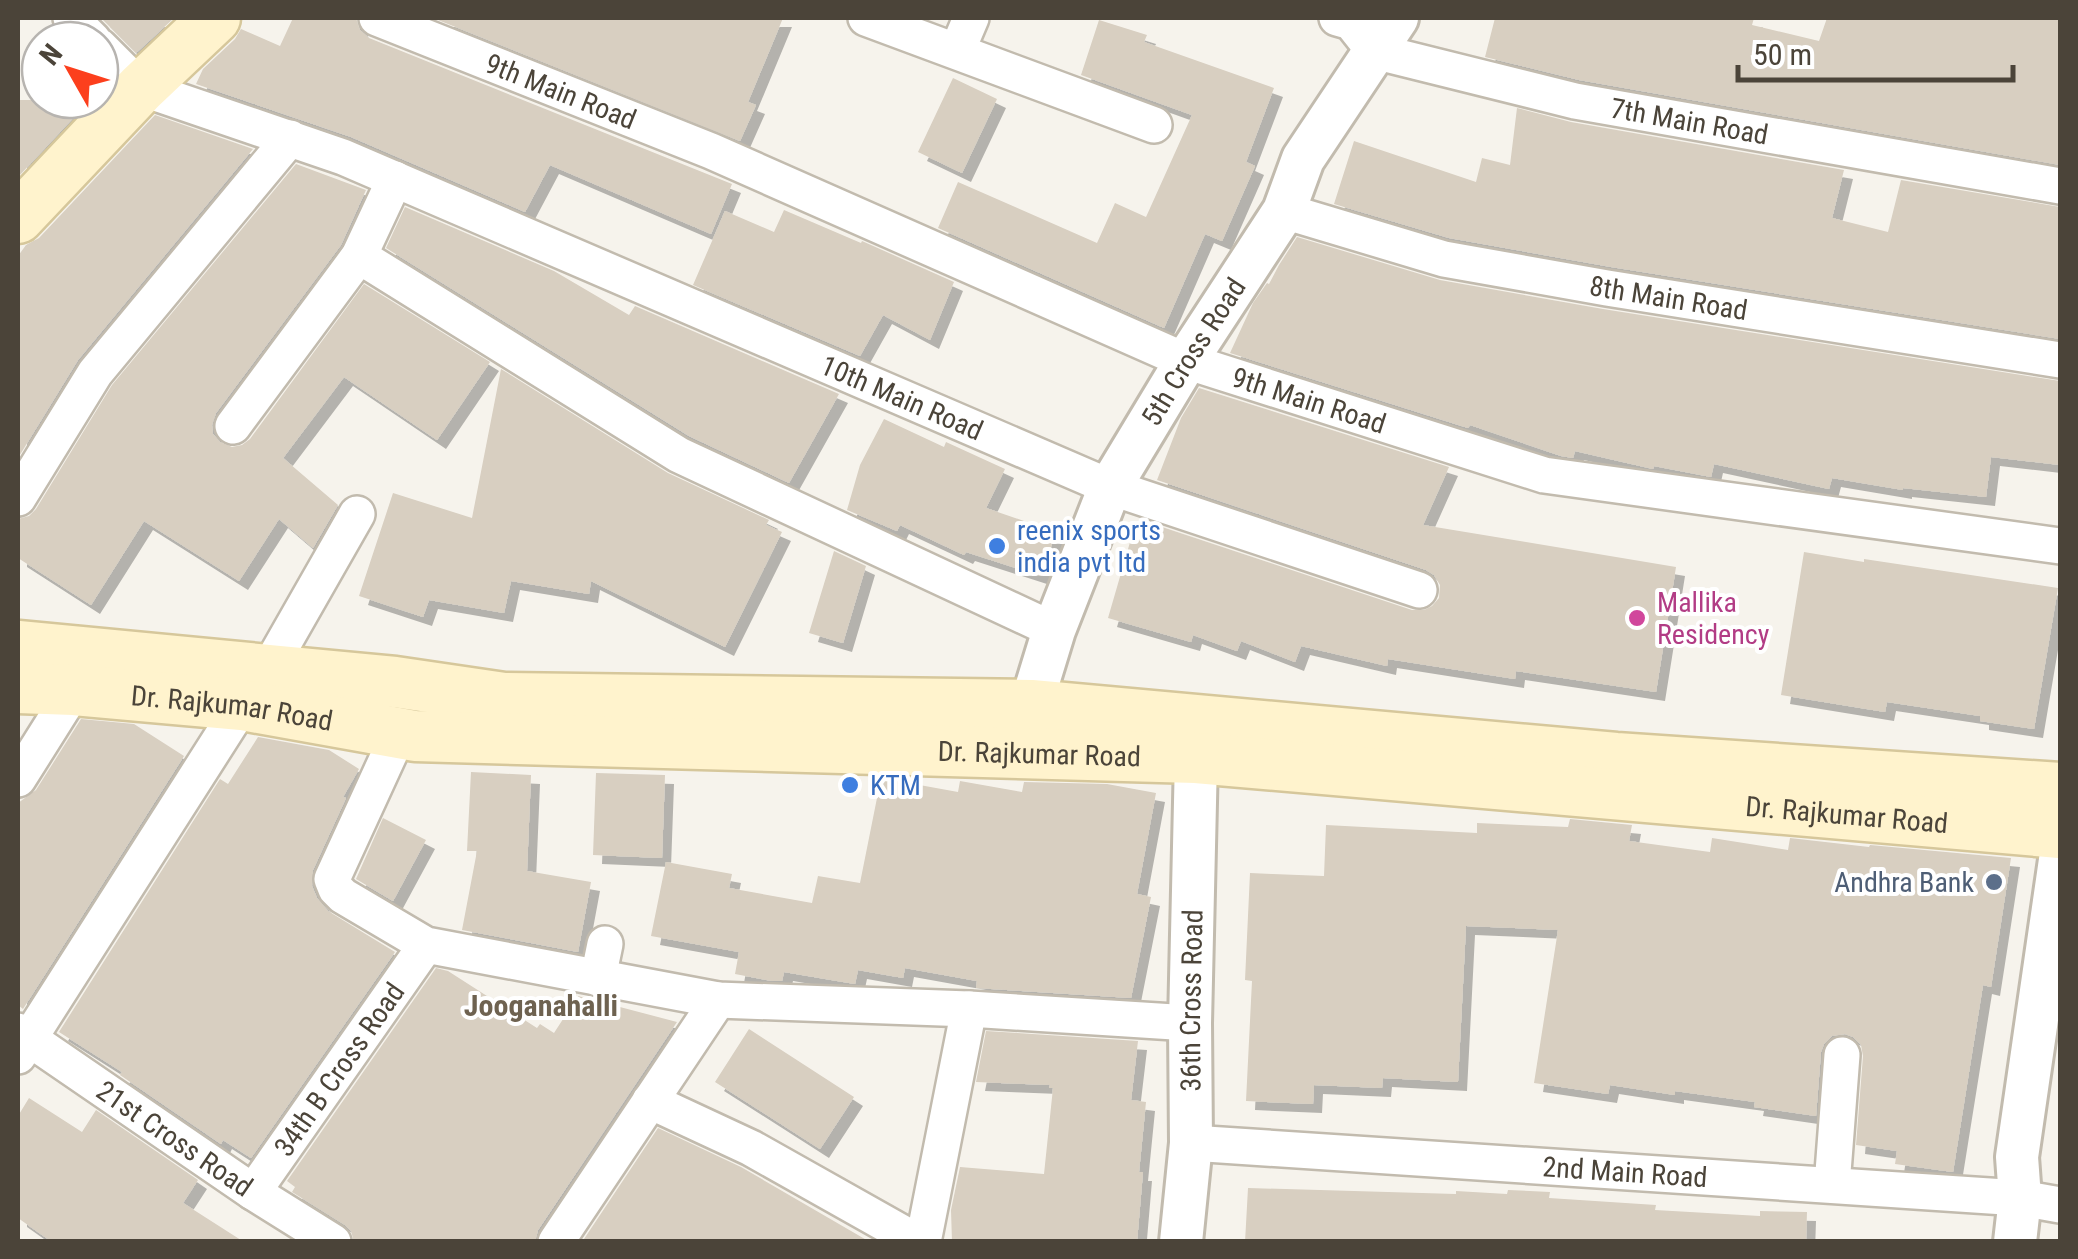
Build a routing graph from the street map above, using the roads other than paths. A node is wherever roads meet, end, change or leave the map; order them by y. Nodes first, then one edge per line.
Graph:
1 (215, 18) edge
2 (377, 18) edge
3 (866, 18) edge
4 (971, 18) edge
5 (1337, 18) edge
6 (1385, 34) edge
7 (957, 51) junction
8 (120, 66) edge
9 (141, 88) junction
10 (1154, 125) dead end
11 (290, 138) junction
12 (395, 179) junction
13 (2060, 186) edge
14 (1284, 211) junction
15 (18, 218) edge
16 (359, 256) junction
17 (2060, 360) edge
18 (1186, 362) junction
19 (233, 426) dead end
20 (1110, 486) junction
21 (18, 498) edge
22 (357, 514) dead end
23 (2060, 546) edge
24 (1418, 590) dead end
25 (1054, 630) junction
26 (18, 646) edge
27 (255, 687) junction
28 (18, 688) edge
29 (74, 690) junction
30 (1029, 729) junction
31 (399, 733) junction
32 (1196, 758) junction
33 (18, 778) edge
34 (2060, 788) edge
35 (2060, 834) edge
36 (2060, 860) edge
37 (426, 945) junction
38 (2060, 983) edge
39 (718, 1000) junction
40 (969, 1009) junction
41 (1190, 1023) junction
42 (21, 1042) edge
43 (1842, 1055) dead end
44 (650, 1101) junction
45 (1191, 1144) junction
46 (1832, 1185) junction
47 (253, 1192) junction
48 (2040, 1201) edge
49 (333, 1242) edge
50 (556, 1242) edge
51 (920, 1242) edge
52 (1181, 1242) edge
53 (2015, 1242) edge

1 - 9 main road
2 - 18 street, 9th Main Road
3 - 7 street
4 - 7 street
5 - 6 street, 7th Main Road
6 - 13 street, 7th Main Road
6 - 14 street, 5th Cross Road
7 - 10 street
8 - 9 street
9 - 11 street, 10th Main Road
9 - 15 main road
11 - 12 street, 10th Main Road
11 - 21 street
12 - 16 street
12 - 20 street, 10th Main Road
14 - 17 street, 8th Main Road
14 - 18 street, 5th Cross Road
16 - 19 street
16 - 25 street
18 - 20 street, 5th Cross Road
18 - 23 street, 9th Main Road
20 - 24 street, 10th Main Road
20 - 25 street, 5th Cross Road
22 - 27 street
25 - 30 street, 5th Cross Road
26 - 27 main road, Dr. Rajkumar Road
27 - 29 main road, Dr. Rajkumar Road
27 - 30 main road, Dr. Rajkumar Road
27 - 31 main road, Dr. Rajkumar Road
27 - 42 street
28 - 29 main road, Dr. Rajkumar Road
29 - 33 street
30 - 31 main road, Dr. Rajkumar Road
30 - 32 main road, Dr. Rajkumar Road
30 - 34 main road, Dr. Rajkumar Road
31 - 37 street
32 - 35 main road, Dr. Rajkumar Road
32 - 41 street, 36th Cross Road
36 - 48 street
37 - 39 street
37 - 47 street, 34th B Cross Road
38 - 48 street
39 - 40 street
39 - 44 street
40 - 41 street
40 - 51 street
41 - 45 street, 36th Cross Road
42 - 47 street, 21st Cross Road
43 - 46 street
44 - 50 street
44 - 51 street
45 - 46 street, 2nd Main Road
45 - 52 street, 36th Cross Road
46 - 48 street, 2nd Main Road
47 - 49 street, 21st Cross Road
48 - 53 street

